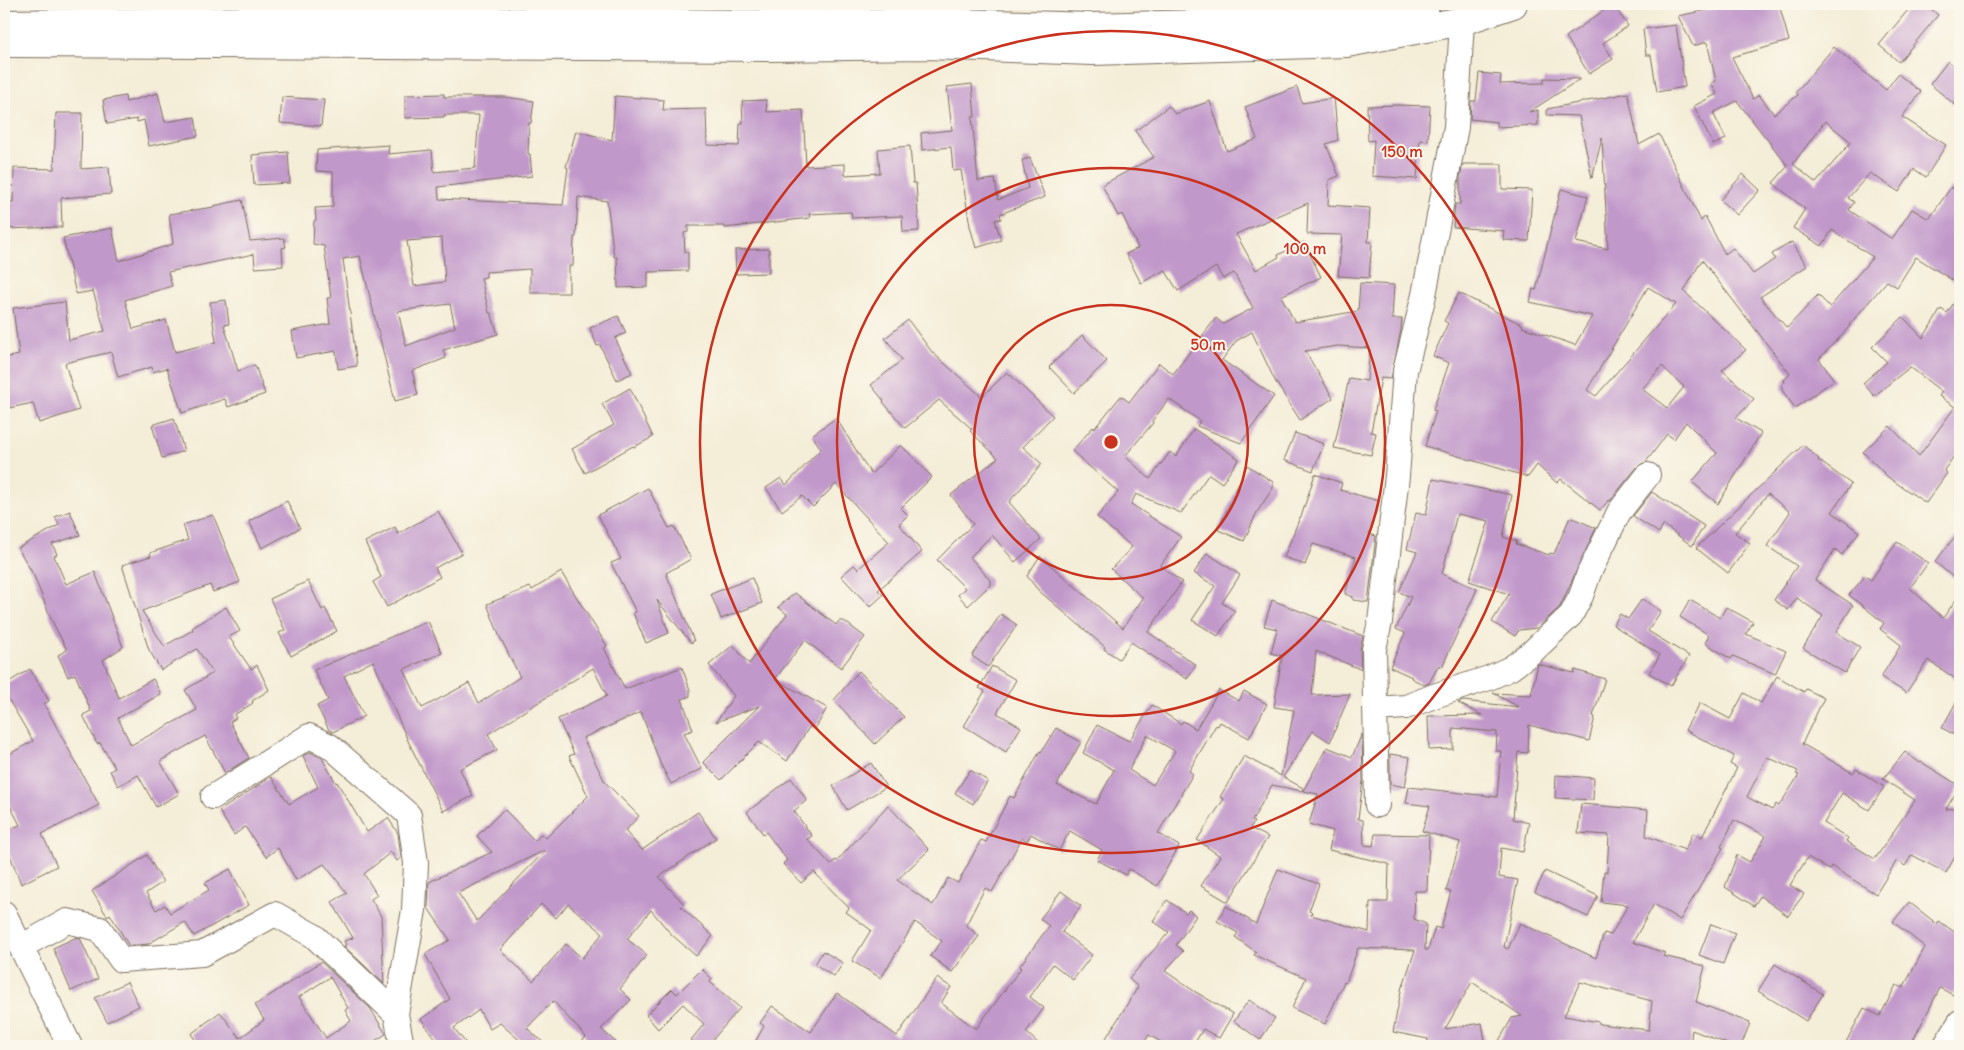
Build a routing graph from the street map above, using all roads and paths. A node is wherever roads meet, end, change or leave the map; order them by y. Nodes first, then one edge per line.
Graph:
1 (1426, 4) edge
2 (1513, 4) edge
3 (205, 13) edge
4 (1462, 21) junction
5 (4, 24) edge
6 (4, 43) edge
7 (1648, 475) dead end
8 (1375, 709) junction
9 (213, 797) dead end
10 (1377, 805) dead end
11 (4, 913) edge
12 (21, 947) junction
13 (396, 1014) junction
14 (1960, 1022) edge
15 (70, 1046) edge
16 (402, 1046) edge
17 (1946, 1046) edge

1 - 3 main road
2 - 4 main road
3 - 5 main road
4 - 6 main road
4 - 8 street
7 - 8 street
8 - 10 street
9 - 13 street
11 - 12 street
12 - 13 street
12 - 15 street
13 - 16 street
14 - 17 street

